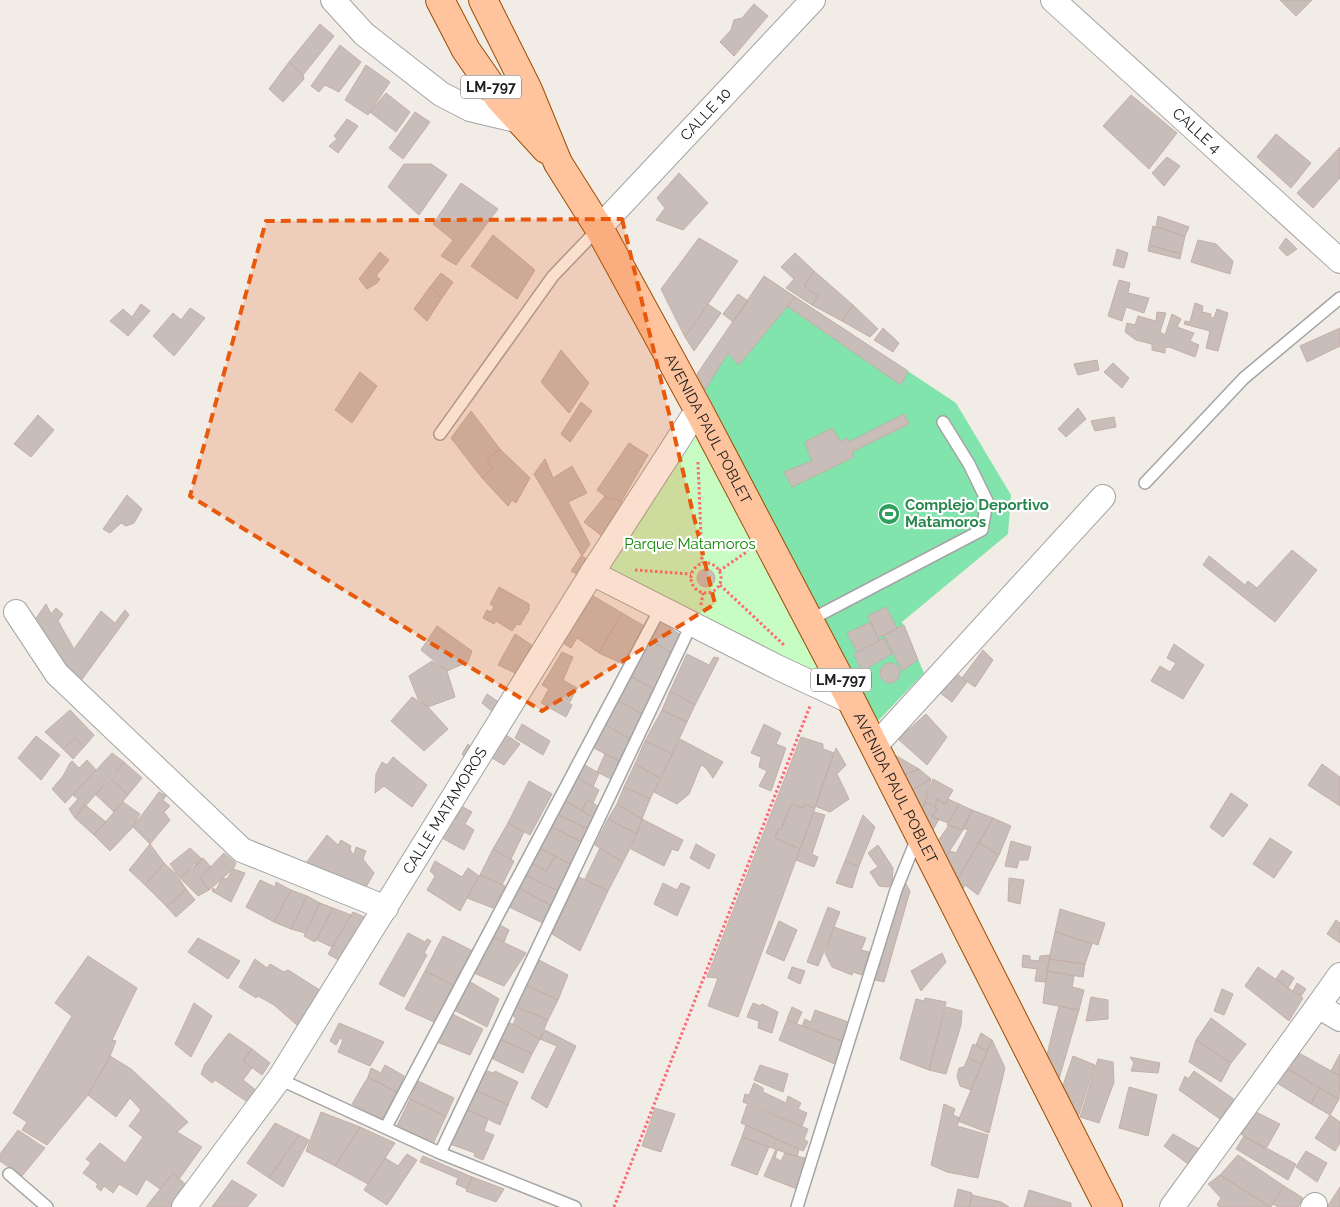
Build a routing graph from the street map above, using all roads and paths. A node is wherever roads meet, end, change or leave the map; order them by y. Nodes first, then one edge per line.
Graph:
1 (333, 0) edge
2 (440, 0) edge
3 (483, 0) edge
4 (813, 0) edge
5 (1053, 0) edge
6 (520, 121) junction
7 (558, 163) junction
8 (599, 228) junction
9 (1340, 261) edge
10 (1340, 298) edge
11 (698, 409) junction
12 (943, 422) dead end
13 (440, 434) dead end
14 (698, 459) dead end
15 (1145, 483) dead end
16 (1103, 497) dead end
17 (756, 546) dead end
18 (702, 563) junction
19 (632, 570) dead end
20 (719, 570) junction
21 (592, 573) junction
22 (692, 574) junction
23 (720, 585) junction
24 (661, 607) junction
25 (16, 612) dead end
26 (810, 620) junction
27 (692, 623) junction
28 (789, 649) dead end
29 (818, 685) junction
30 (852, 702) junction
31 (875, 746) junction
32 (919, 833) junction
33 (386, 908) junction
34 (1340, 975) edge
35 (1318, 1006) junction
36 (1340, 1019) edge
37 (279, 1079) junction
38 (386, 1127) junction
39 (440, 1153) junction
40 (9, 1174) dead end
41 (47, 1207) edge
42 (184, 1207) edge
43 (575, 1207) edge
44 (614, 1207) edge
45 (797, 1207) edge
46 (1108, 1207) edge
47 (1172, 1207) edge

1 - 6 street
2 - 6 main road, AVENIDA PAUL POBLET / LM-797
3 - 7 main road, AVENIDA PAUL POBLET / LM-797
4 - 8 street, CALLE 10
5 - 9 street, CALLE 4
6 - 7 main road, AVENIDA PAUL POBLET / LM-797
7 - 8 main road, AVENIDA PAUL POBLET / LM-797
8 - 11 main road, AVENIDA PAUL POBLET / LM-797
8 - 13 lane
10 - 15 lane
11 - 21 street, CALLE MATAMOROS
11 - 26 main road, AVENIDA PAUL POBLET / LM-797
12 - 26 lane
14 - 18 path
16 - 31 street
17 - 20 path
18 - 20 path
18 - 22 path
19 - 22 path
20 - 23 path
21 - 24 street
21 - 33 street, CALLE MATAMOROS
22 - 23 path
23 - 28 path
24 - 27 street
24 - 38 lane
25 - 33 street
26 - 30 main road, AVENIDA PAUL POBLET / LM-797
27 - 29 street
27 - 39 lane
29 - 30 street
29 - 44 path
30 - 31 main road, AVENIDA PAUL POBLET / LM-797
31 - 32 main road, AVENIDA PAUL POBLET / LM-797
32 - 45 lane
32 - 46 main road, AVENIDA PAUL POBLET / LM-797
33 - 37 street, CALLE MATAMOROS
34 - 35 street
35 - 36 street
35 - 47 street
37 - 38 lane
37 - 42 street, CALLE MATAMOROS
38 - 39 lane
39 - 43 lane
40 - 41 lane

